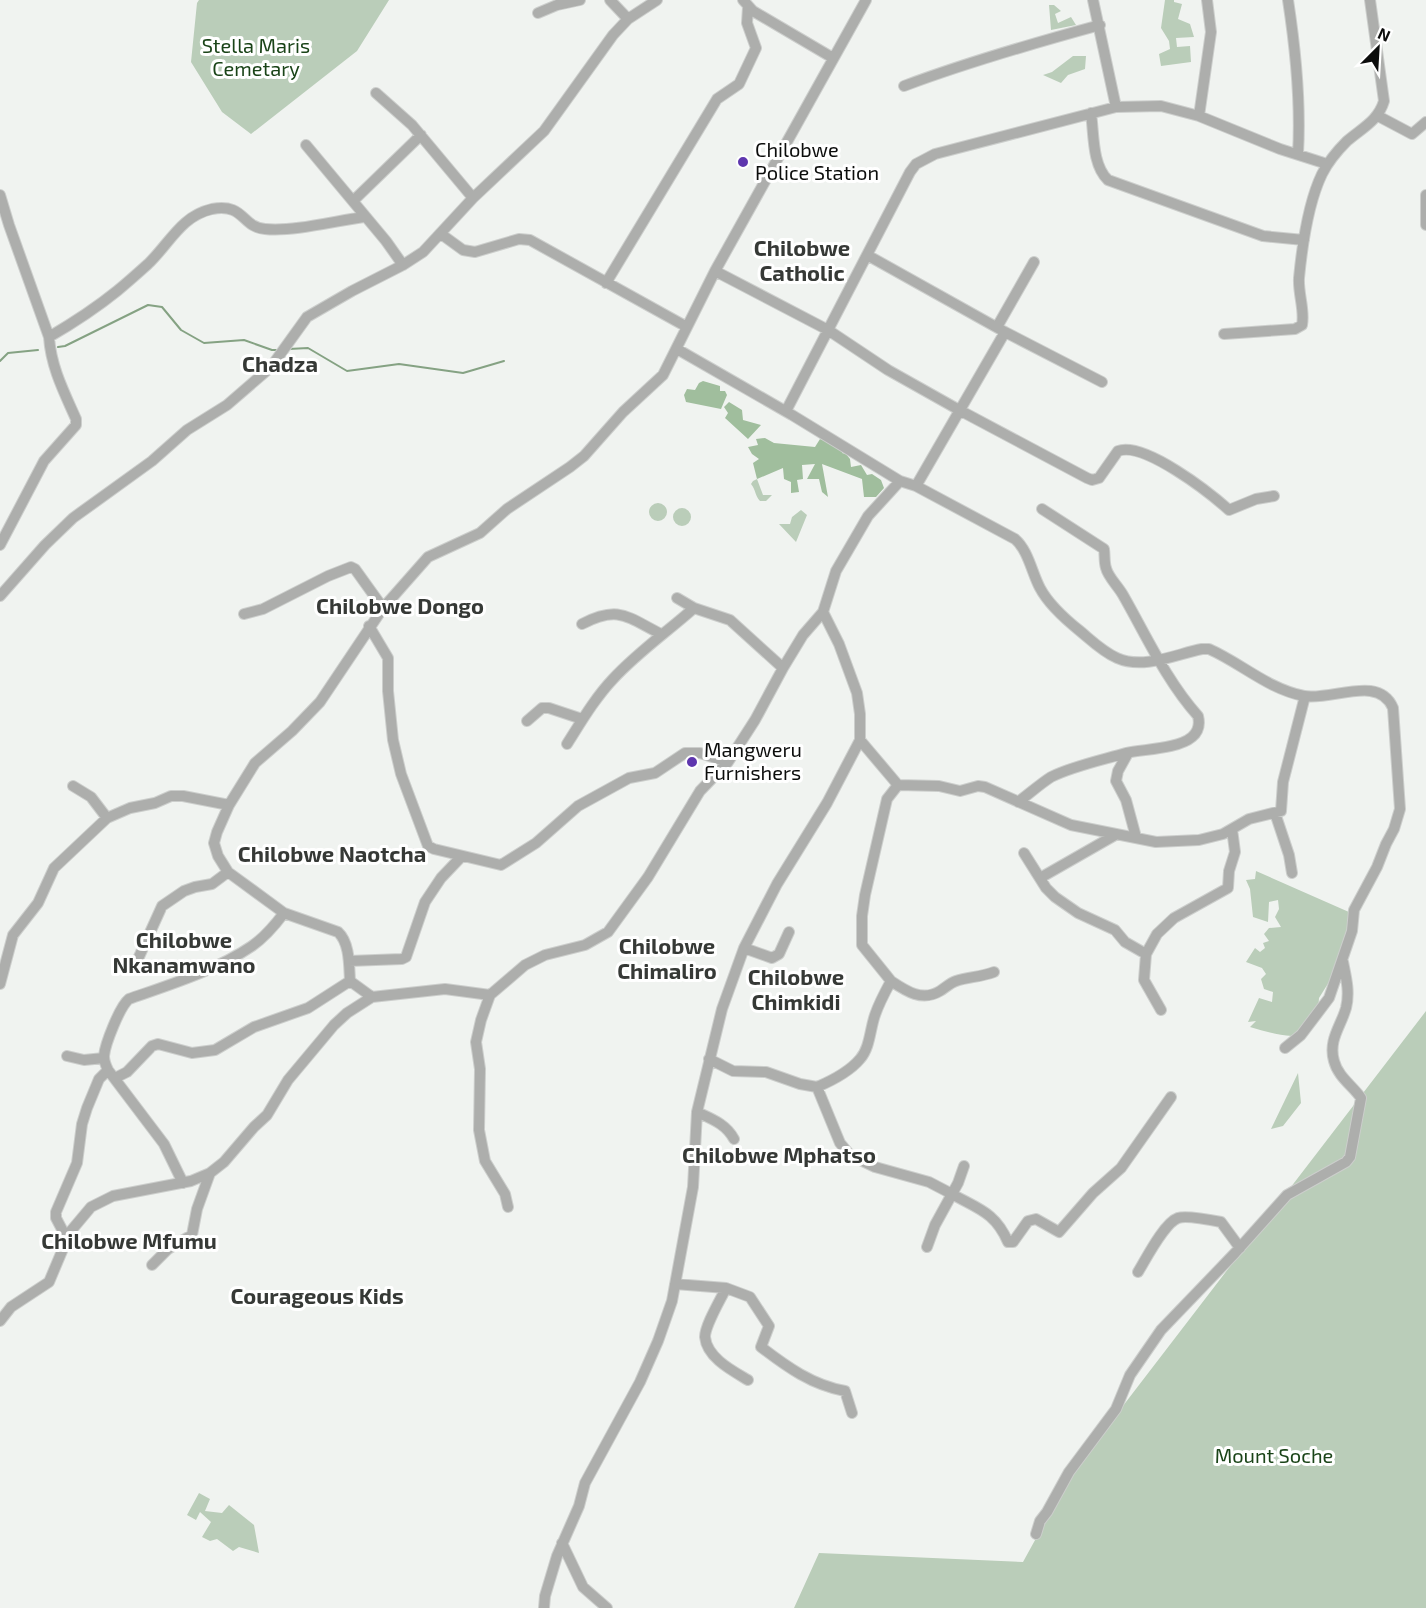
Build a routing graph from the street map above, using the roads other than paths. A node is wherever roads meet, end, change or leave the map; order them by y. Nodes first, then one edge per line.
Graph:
1 (580, 0) edge
2 (610, 0) edge
3 (657, 0) edge
4 (866, 0) edge
5 (1094, 0) edge
6 (1207, 0) edge
7 (1288, 0) edge
8 (1370, 0) edge
9 (745, 3) edge
10 (537, 13) dead end
11 (628, 20) junction
12 (1100, 25) junction
13 (833, 58) junction
14 (904, 86) dead end
15 (376, 93) dead end
16 (1116, 107) junction
17 (1091, 113) junction
18 (1199, 116) junction
19 (1378, 116) junction
20 (1426, 122) edge
21 (421, 135) junction
22 (306, 145) dead end
23 (1298, 154) junction
24 (1328, 164) junction
25 (0, 195) edge
26 (1426, 195) edge
27 (473, 198) junction
28 (353, 201) junction
29 (364, 217) junction
30 (1426, 225) edge
31 (441, 234) junction
32 (1304, 240) junction
33 (867, 255) junction
34 (1034, 262) dead end
35 (403, 266) junction
36 (715, 271) junction
37 (606, 283) junction
38 (687, 327) junction
39 (828, 330) junction
40 (1001, 330) junction
41 (1224, 334) dead end
42 (49, 337) junction
43 (677, 349) junction
44 (1102, 382) dead end
45 (786, 411) junction
46 (961, 411) junction
47 (900, 481) junction
48 (916, 486) junction
49 (1274, 496) dead end
50 (1042, 509) dead end
51 (0, 545) edge
52 (0, 596) edge
53 (677, 598) dead end
54 (383, 608) junction
55 (694, 608) junction
56 (823, 612) junction
57 (244, 614) dead end
58 (582, 624) dead end
59 (369, 626) junction
60 (661, 634) junction
61 (1161, 659) junction
62 (783, 668) junction
63 (1305, 696) junction
64 (582, 719) junction
65 (527, 721) dead end
66 (860, 740) junction
67 (567, 744) dead end
68 (1128, 753) junction
69 (728, 762) junction
70 (898, 785) junction
71 (73, 786) dead end
72 (1018, 802) junction
73 (229, 805) junction
74 (1275, 813) junction
75 (107, 818) junction
76 (1232, 829) junction
77 (1117, 834) junction
78 (1136, 837) junction
79 (1024, 853) dead end
80 (461, 857) junction
81 (228, 872) junction
82 (1292, 873) dead end
83 (1040, 878) junction
84 (284, 913) junction
85 (789, 932) dead end
86 (0, 933) edge
87 (13, 935) junction
88 (744, 948) junction
89 (1146, 954) junction
90 (138, 959) dead end
91 (1342, 961) junction
92 (349, 962) junction
93 (993, 972) dead end
94 (350, 981) junction
95 (891, 981) junction
96 (0, 984) edge
97 (490, 995) junction
98 (372, 998) junction
99 (1161, 1010) dead end
100 (1285, 1048) dead end
101 (67, 1056) dead end
102 (104, 1058) junction
103 (709, 1059) junction
104 (112, 1074) junction
105 (817, 1086) junction
106 (1171, 1097) dead end
107 (696, 1112) junction
108 (734, 1139) dead end
109 (964, 1166) dead end
110 (210, 1173) junction
111 (183, 1183) junction
112 (952, 1194) junction
113 (508, 1207) dead end
114 (67, 1239) junction
115 (927, 1246) dead end
116 (1240, 1248) junction
117 (152, 1265) dead end
118 (1138, 1272) dead end
119 (675, 1284) junction
120 (726, 1288) junction
121 (0, 1321) edge
122 (748, 1380) dead end
123 (852, 1413) dead end
124 (1036, 1534) dead end
125 (562, 1543) junction
126 (544, 1608) edge
127 (607, 1608) edge

1 - 10 street
2 - 11 street
3 - 11 street
4 - 13 street
5 - 12 street
6 - 18 street
7 - 23 street
8 - 19 street
9 - 13 street
9 - 37 street
11 - 27 street
12 - 14 street
12 - 16 street
13 - 36 street
15 - 21 street
16 - 17 street
16 - 18 street
17 - 32 street
17 - 33 street
18 - 23 street
19 - 20 street
19 - 24 street
21 - 27 street
21 - 28 street
22 - 28 street
23 - 24 street
24 - 32 street
25 - 42 street
26 - 30 street
27 - 31 street
28 - 29 street
29 - 35 street
29 - 42 street
31 - 35 street
31 - 37 street
32 - 41 street
33 - 39 street
33 - 40 street
34 - 40 street
35 - 52 street
36 - 38 street
36 - 39 street
37 - 38 street
38 - 43 street
39 - 45 street
39 - 46 street
40 - 44 street
40 - 46 street
42 - 51 street
43 - 45 street
43 - 54 street
45 - 47 street
46 - 48 street
46 - 49 street
47 - 48 street
47 - 56 street
48 - 61 street
50 - 61 street
53 - 55 street
54 - 57 street
54 - 59 street
55 - 60 street
55 - 62 street
56 - 62 street
56 - 66 street
58 - 60 street
59 - 73 street
59 - 80 street
60 - 64 street
61 - 63 street
61 - 68 street
62 - 69 street
63 - 74 street
63 - 91 street
64 - 65 street
64 - 67 street
66 - 70 street
66 - 88 street
68 - 72 street
68 - 78 street
69 - 80 street
69 - 97 street
70 - 72 street
70 - 95 street
71 - 75 street
72 - 77 street
73 - 75 street
73 - 81 street
74 - 76 street
74 - 82 street
75 - 87 street
76 - 78 street
76 - 89 street
77 - 78 street
77 - 83 street
79 - 83 street
80 - 92 street
81 - 84 street
81 - 90 street
83 - 89 street
84 - 92 street
84 - 102 street
85 - 88 street
86 - 87 street
87 - 96 street
88 - 103 street
89 - 99 street
91 - 100 street
91 - 116 street
92 - 94 street
93 - 95 street
94 - 98 street
94 - 104 street
95 - 105 street
97 - 98 street
97 - 113 street
98 - 110 street
101 - 102 street
102 - 104 street
103 - 105 street
103 - 107 street
104 - 111 street
104 - 114 street
105 - 112 street
106 - 112 street
107 - 108 street
107 - 119 street
109 - 112 street
110 - 111 street
110 - 117 street
111 - 114 street
112 - 115 street
114 - 121 street
116 - 118 street
116 - 124 street
119 - 120 street
119 - 125 street
120 - 122 street
120 - 123 street
125 - 126 street
125 - 127 street

